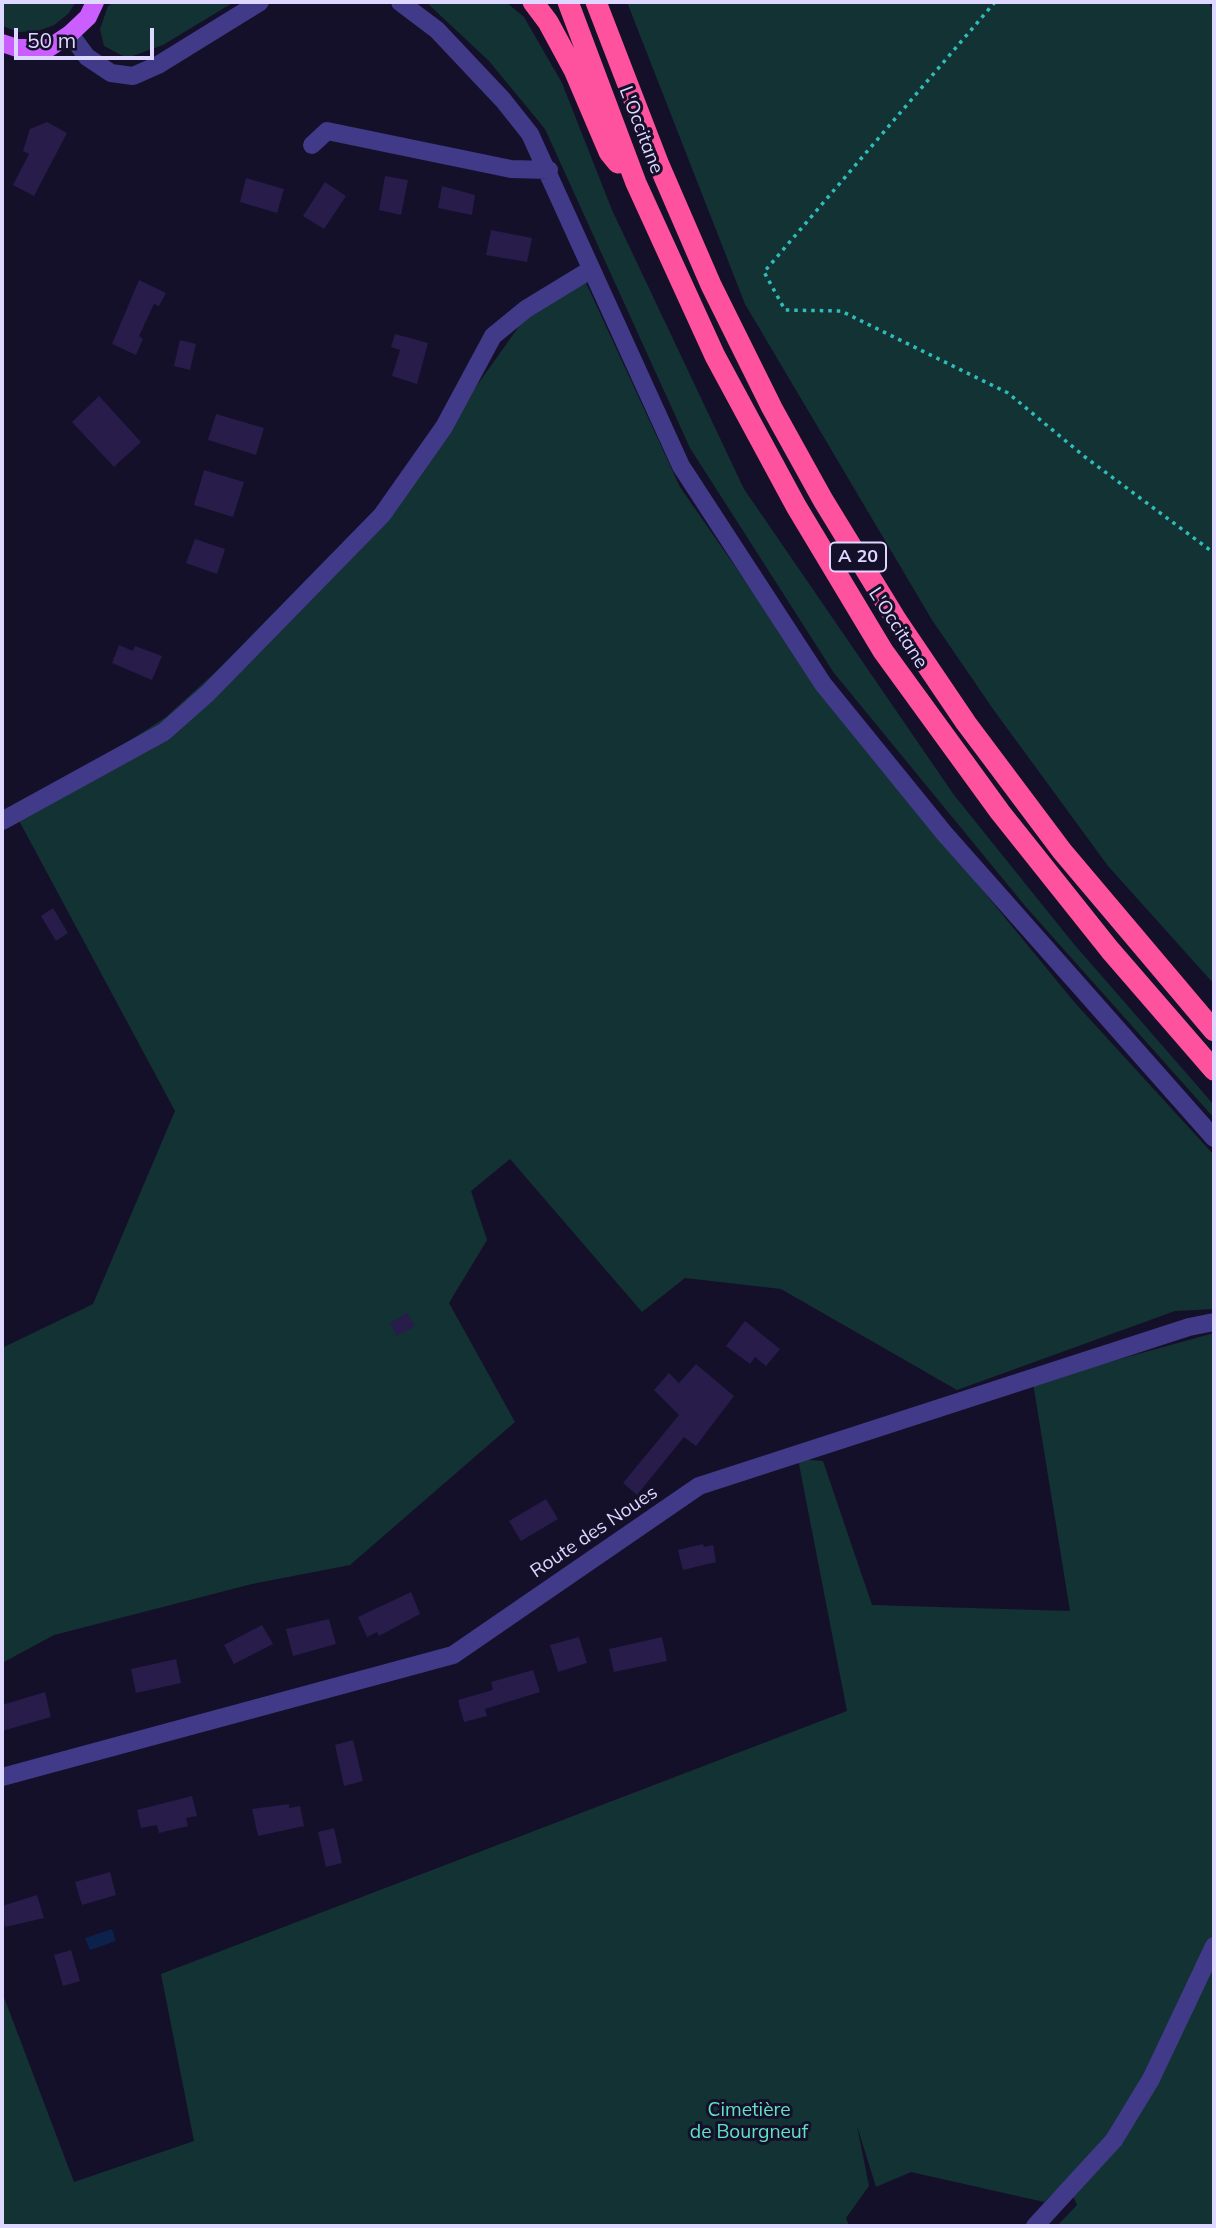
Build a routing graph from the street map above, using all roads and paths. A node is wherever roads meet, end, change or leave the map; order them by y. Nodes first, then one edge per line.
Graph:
1 (95, 2) edge
2 (260, 2) edge
3 (400, 2) edge
4 (533, 2) edge
5 (568, 2) edge
6 (596, 2) edge
7 (995, 2) edge
8 (70, 34) junction
9 (7, 49) edge
10 (312, 145) dead end
11 (549, 170) junction
12 (636, 183) junction
13 (590, 271) junction
14 (1214, 553) edge
15 (2, 821) edge
16 (1214, 1031) edge
17 (1214, 1070) edge
18 (1214, 1138) edge
19 (1214, 1322) edge
20 (2, 1777) edge
21 (1214, 1947) edge
22 (1035, 2226) edge

1 - 8 main road
2 - 8 street
3 - 11 street
4 - 12 highway
5 - 12 highway, L'Occitane / A 20
6 - 16 highway, L'Occitane / A 20
7 - 14 path
8 - 9 main road
10 - 11 street
11 - 13 street
12 - 17 highway, L'Occitane / A 20
13 - 15 street
13 - 18 street
19 - 20 street, Route des Noues
21 - 22 street

